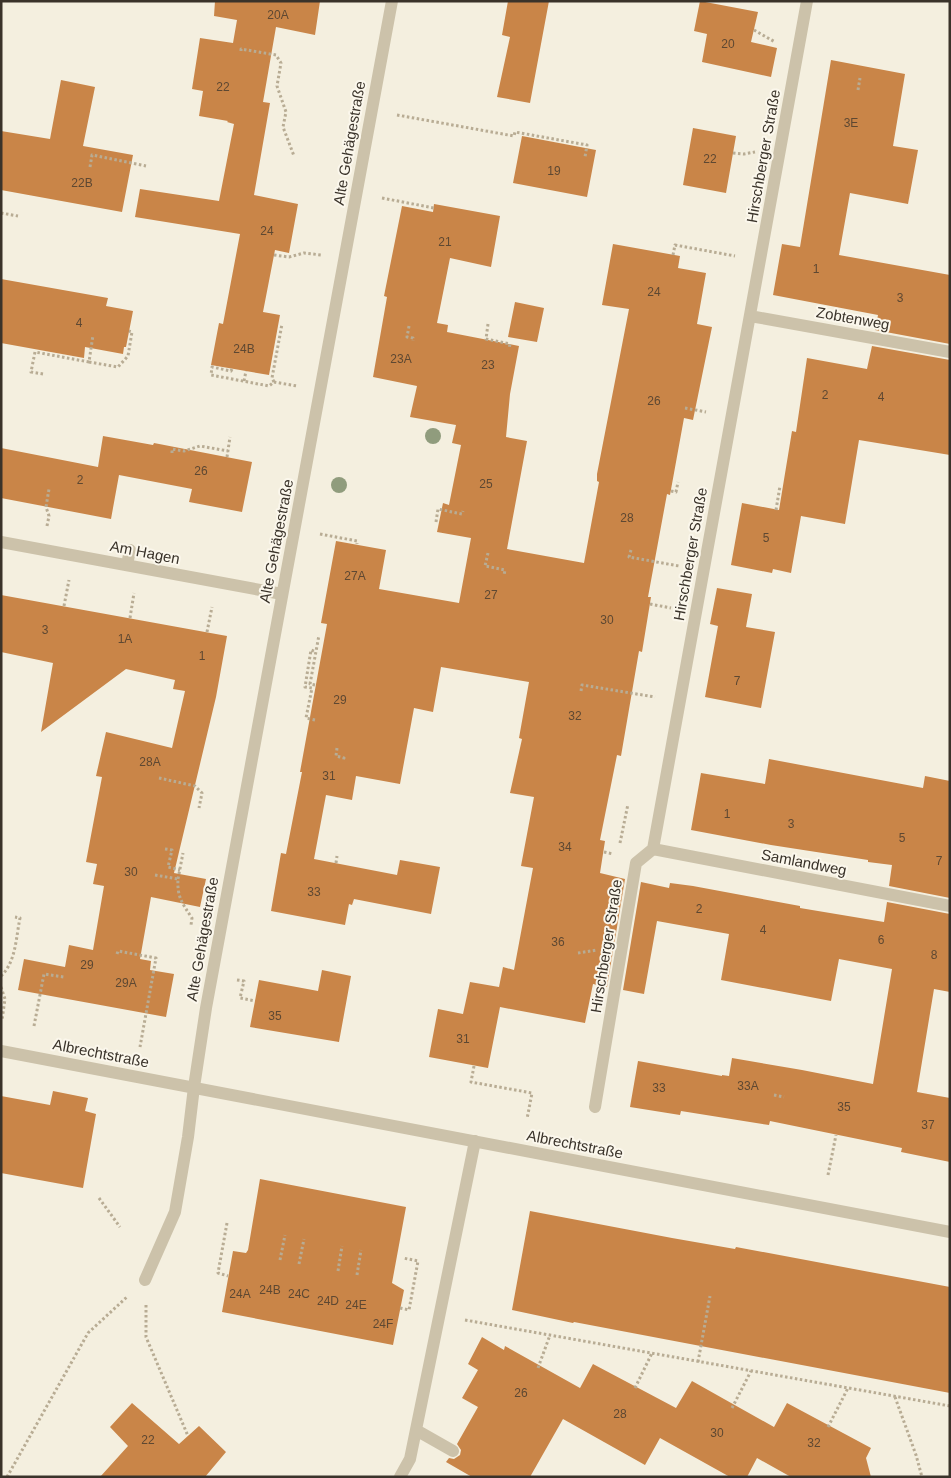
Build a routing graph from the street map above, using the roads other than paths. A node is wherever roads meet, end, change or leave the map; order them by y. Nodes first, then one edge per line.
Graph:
1 (392, 1) edge
2 (807, 1) edge
3 (750, 316) junction
4 (950, 352) edge
5 (1, 542) edge
6 (130, 550) dead end
7 (127, 565) junction
8 (282, 594) junction
9 (653, 850) junction
10 (950, 906) edge
11 (1, 1051) edge
12 (194, 1087) junction
13 (596, 1107) dead end
14 (475, 1141) junction
15 (950, 1232) edge
16 (145, 1280) road end
17 (416, 1430) junction
18 (453, 1451) dead end
19 (400, 1477) edge

1 - 8 street, Alte Gehägestraße
2 - 3 street, Hirschberger Straße
3 - 4 street, Zobtenweg
3 - 9 street, Hirschberger Straße
5 - 7 street, Am Hagen
6 - 7 street
7 - 8 street, Am Hagen
8 - 12 street, Alte Gehägestraße
9 - 10 street, Samlandweg
9 - 13 street, Hirschberger Straße
11 - 12 street, Albrechtstraße
12 - 14 street, Albrechtstraße
12 - 16 street
14 - 15 street, Albrechtstraße
14 - 17 street
17 - 18 street
17 - 19 street

